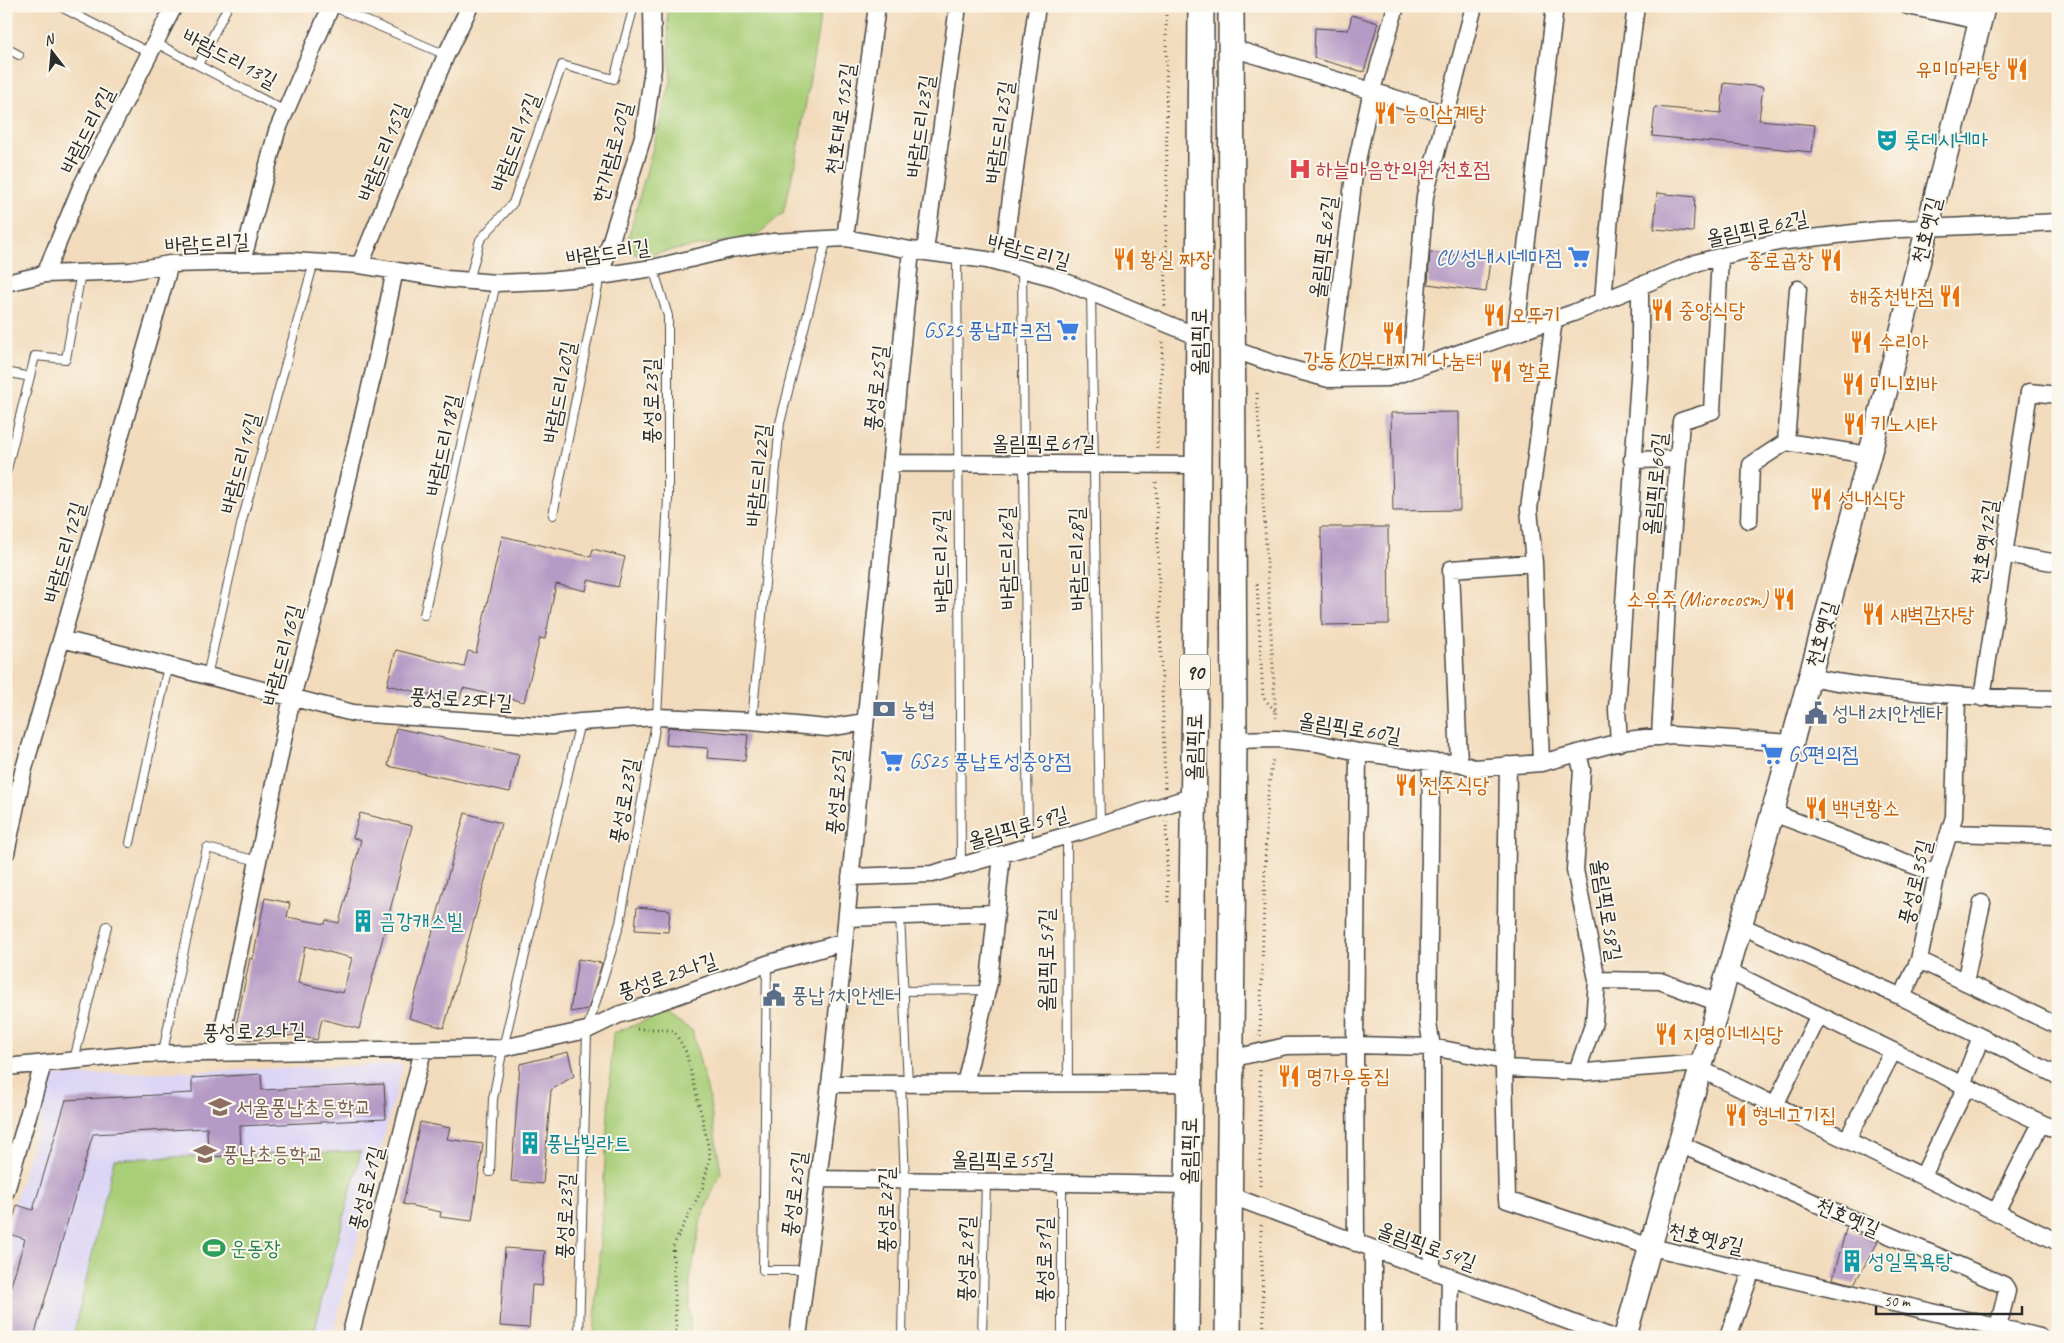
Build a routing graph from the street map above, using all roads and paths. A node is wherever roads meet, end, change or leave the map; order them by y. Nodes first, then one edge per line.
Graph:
1 (59, 6) edge
2 (228, 6) edge
3 (331, 6) edge
4 (470, 6) edge
5 (634, 6) edge
6 (652, 6) edge
7 (876, 6) edge
8 (958, 6) edge
9 (1037, 6) edge
10 (1166, 6) edge
11 (1201, 6) edge
12 (1231, 6) edge
13 (1396, 6) edge
14 (1474, 6) edge
15 (1555, 6) edge
16 (1636, 6) edge
17 (1908, 6) edge
18 (172, 7) edge
19 (1982, 14) edge
20 (6, 48) edge
21 (153, 48) junction
22 (1232, 48) junction
23 (446, 55) junction
24 (19, 56) dead end
25 (198, 65) junction
26 (1372, 90) junction
27 (286, 111) junction
28 (1446, 114) junction
29 (2058, 222) edge
30 (1927, 228) junction
31 (827, 238) junction
32 (845, 238) junction
33 (918, 250) junction
34 (957, 256) junction
35 (1720, 257) junction
36 (242, 262) junction
37 (314, 262) junction
38 (170, 264) junction
39 (1002, 264) junction
40 (360, 265) junction
41 (653, 268) junction
42 (1022, 269) junction
43 (395, 270) junction
44 (81, 272) junction
45 (45, 274) junction
46 (600, 276) junction
47 (469, 281) junction
48 (6, 283) edge
49 (496, 283) junction
50 (1640, 285) junction
51 (1798, 289) dead end
52 (1091, 292) junction
53 (1603, 300) junction
54 (1554, 319) junction
55 (1165, 323) junction
56 (1516, 331) junction
57 (1199, 337) junction
58 (1232, 348) junction
59 (1411, 369) junction
60 (6, 372) edge
61 (30, 377) junction
62 (1329, 379) junction
63 (1256, 389) dead end
64 (2058, 395) edge
65 (1786, 442) junction
66 (1869, 455) junction
67 (1678, 459) junction
68 (1632, 460) junction
69 (890, 463) junction
70 (958, 464) junction
71 (1023, 464) junction
72 (1093, 464) junction
73 (1156, 464) junction
74 (1198, 465) junction
75 (6, 473) edge
76 (553, 515) dead end
77 (1749, 520) dead end
78 (2004, 554) junction
79 (1534, 563) junction
80 (2058, 563) edge
81 (424, 614) dead end
82 (62, 639) junction
83 (168, 666) junction
84 (207, 676) junction
85 (1809, 678) junction
86 (1957, 696) junction
87 (292, 697) junction
88 (1982, 698) junction
89 (2058, 699) edge
90 (657, 717) junction
91 (1276, 718) dead end
92 (752, 721) junction
93 (580, 722) junction
94 (865, 722) junction
95 (1660, 737) junction
96 (1234, 740) junction
97 (1619, 742) junction
98 (1792, 743) junction
99 (1358, 752) junction
100 (1578, 753) junction
101 (1431, 762) junction
102 (1541, 762) junction
103 (1459, 763) junction
104 (1508, 765) junction
105 (1194, 796) junction
106 (1165, 805) junction
107 (1772, 813) junction
108 (1100, 825) junction
109 (1949, 832) junction
110 (1067, 836) junction
111 (2058, 836) edge
112 (130, 843) dead end
113 (1028, 846) junction
114 (6, 853) edge
115 (1002, 854) junction
116 (258, 861) junction
117 (962, 866) junction
118 (1937, 874) junction
119 (850, 877) junction
120 (1982, 903) dead end
121 (1168, 904) dead end
122 (996, 913) junction
123 (900, 916) junction
124 (846, 918) junction
125 (107, 926) dead end
126 (1741, 926) junction
127 (844, 942) junction
128 (1919, 960) junction
129 (767, 964) junction
130 (1728, 971) junction
131 (1597, 980) junction
132 (1965, 982) junction
133 (904, 990) junction
134 (987, 990) junction
135 (1902, 997) junction
136 (1719, 1003) junction
137 (618, 1015) junction
138 (1819, 1015) junction
139 (2058, 1026) edge
140 (587, 1030) junction
141 (1981, 1037) junction
142 (1355, 1045) junction
143 (1432, 1047) junction
144 (502, 1048) junction
145 (423, 1050) junction
146 (1893, 1051) junction
147 (218, 1052) junction
148 (163, 1053) junction
149 (1230, 1059) junction
150 (74, 1060) junction
151 (43, 1064) junction
152 (1504, 1064) junction
153 (1701, 1066) junction
154 (6, 1067) edge
155 (1577, 1071) junction
156 (2058, 1076) edge
157 (1190, 1083) junction
158 (830, 1084) junction
159 (905, 1084) junction
160 (965, 1084) junction
161 (1068, 1084) junction
162 (1964, 1086) junction
163 (1775, 1105) junction
164 (2041, 1123) junction
165 (2058, 1131) edge
166 (1847, 1140) junction
167 (1679, 1144) junction
168 (490, 1172) dead end
169 (1923, 1176) junction
170 (818, 1179) junction
171 (904, 1180) junction
172 (986, 1182) junction
173 (1062, 1183) junction
174 (1188, 1185) junction
175 (6, 1191) edge
176 (1229, 1195) junction
177 (1996, 1212) junction
178 (2058, 1242) edge
179 (1356, 1243) junction
180 (1651, 1247) junction
181 (1373, 1249) junction
182 (806, 1270) junction
183 (1432, 1270) junction
184 (1752, 1270) junction
185 (1450, 1277) junction
186 (1998, 1327) junction
187 (350, 1337) edge
188 (579, 1337) edge
189 (676, 1337) edge
190 (798, 1337) edge
191 (902, 1337) edge
192 (982, 1337) edge
193 (1062, 1337) edge
194 (1186, 1337) edge
195 (1228, 1337) edge
196 (1373, 1337) edge
197 (1449, 1337) edge
198 (1611, 1337) edge
199 (1625, 1337) edge
200 (1728, 1337) edge
201 (2040, 1337) edge

1 - 21 lane, 바람드리13길
2 - 25 lane
3 - 23 lane
3 - 27 street, 바람드리13길
4 - 23 street, 바람드리15길
5 - 47 lane, 바람드리17길
6 - 46 street, 한가람로20길
7 - 32 street, 천호대로152길
8 - 33 street, 바람드리23길
9 - 39 street, 바람드리25길
10 - 55 path
11 - 57 main road, 올림픽로 / 90
12 - 22 main road, 올림픽로 / 90
13 - 26 street, 올림픽로62길
14 - 28 street
15 - 56 street
16 - 53 street
17 - 19 street
18 - 21 street, 바람드리9길
19 - 30 street, 천호옛길
20 - 24 lane
21 - 25 lane, 바람드리13길
21 - 45 street, 바람드리9길
22 - 26 street
22 - 58 main road, 올림픽로 / 90
23 - 40 street, 바람드리15길
25 - 27 lane, 바람드리13길
26 - 28 street
26 - 62 street, 올림픽로62길
27 - 36 street, 바람드리13길
28 - 59 street
29 - 30 street, 올림픽로62길
30 - 35 street, 올림픽로62길
30 - 66 street, 천호옛길
31 - 32 street, 바람드리길
31 - 41 street, 바람드리길
31 - 92 lane, 바람드리22길
32 - 33 street, 바람드리길
33 - 34 street, 바람드리길
33 - 69 street, 풍성로25길
34 - 39 street, 바람드리길
34 - 70 lane, 바람드리24길
35 - 50 street, 올림픽로62길
35 - 67 street, 올림픽로60길
36 - 37 street, 바람드리길
36 - 38 street, 바람드리길
37 - 40 street, 바람드리길
37 - 84 lane, 바람드리14길
38 - 44 street, 바람드리길
38 - 82 street, 바람드리12길
39 - 42 street, 바람드리길
40 - 43 street, 바람드리길
41 - 46 street, 바람드리길
41 - 90 lane, 풍성로23길
42 - 52 street, 바람드리길
42 - 71 lane, 바람드리26길
43 - 47 street, 바람드리길
43 - 87 street, 바람드리16길
44 - 45 street, 바람드리길
44 - 61 lane
45 - 48 street, 바람드리길
46 - 49 street, 바람드리길
46 - 76 lane, 바람드리20길
47 - 49 street, 바람드리길
49 - 81 lane, 바람드리18길
50 - 53 street, 올림픽로62길
50 - 68 street, 올림픽로60길
51 - 65 street
52 - 55 street, 바람드리길
52 - 72 lane, 바람드리28길
53 - 54 street, 올림픽로62길
54 - 56 street, 올림픽로62길
54 - 79 street
55 - 57 street, 바람드리길
55 - 73 path
56 - 59 street, 올림픽로62길
57 - 74 main road, 올림픽로 / 90
58 - 62 street, 올림픽로62길
58 - 96 main road, 올림픽로 / 90
59 - 62 street, 올림픽로62길
60 - 61 lane
61 - 75 lane
63 - 91 path
64 - 78 street, 천호옛12길
65 - 66 street
65 - 77 street
66 - 85 street, 천호옛길
67 - 68 street
67 - 95 street, 올림픽로60길
68 - 97 street, 올림픽로60길
69 - 70 street, 올림픽로61길
69 - 94 street, 풍성로25길
70 - 71 street, 올림픽로61길
70 - 117 lane, 바람드리24길
71 - 72 street, 올림픽로61길
71 - 113 lane, 바람드리26길
72 - 73 street, 올림픽로61길
72 - 108 lane, 바람드리28길
73 - 74 street, 올림픽로61길
73 - 106 path
74 - 105 main road, 올림픽로 / 90
78 - 80 street
78 - 88 street, 천호옛12길
79 - 102 street
79 - 103 street
82 - 83 street, 풍성로25다길
82 - 114 street, 바람드리12길
83 - 84 street, 풍성로25다길
83 - 112 lane
84 - 87 street, 풍성로25다길
85 - 86 street
85 - 98 street, 천호옛길
86 - 88 street
86 - 109 street
87 - 93 street, 풍성로25다길
87 - 116 street, 바람드리16길
88 - 89 street
90 - 92 street, 풍성로25다길
90 - 93 street, 풍성로25다길
90 - 140 lane, 풍성로23길
92 - 94 street, 풍성로25다길
93 - 144 lane
94 - 119 street, 풍성로25길
95 - 97 street, 올림픽로60길
95 - 98 street, 올림픽로60길
96 - 99 street, 올림픽로60길
96 - 149 main road, 올림픽로 / 90
97 - 100 street, 올림픽로60길
98 - 107 street, 천호옛길
99 - 101 street, 올림픽로60길
99 - 142 street
100 - 102 street, 올림픽로60길
100 - 131 street, 올림픽로58길
101 - 103 street, 올림픽로60길
101 - 143 street
102 - 104 street, 올림픽로60길
103 - 104 street, 올림픽로60길
104 - 152 street
105 - 106 street, 올림픽로59길
105 - 157 main road, 올림픽로 / 90
106 - 108 street, 올림픽로59길
106 - 121 path
107 - 118 street
107 - 126 street, 천호옛길
108 - 110 street, 올림픽로59길
109 - 111 street, 풍성로35길
109 - 118 street, 풍성로35길
110 - 113 street, 올림픽로59길
110 - 161 lane, 올림픽로57길
113 - 115 street, 올림픽로59길
115 - 117 street, 올림픽로59길
115 - 122 street
116 - 147 street, 바람드리16길
116 - 148 lane
117 - 119 street, 올림픽로59길
118 - 128 street, 풍성로35길
119 - 124 street, 풍성로25길
120 - 132 street
122 - 123 street
122 - 134 street
123 - 124 street
123 - 133 lane, 풍성로27길
124 - 127 street, 풍성로25길
125 - 150 lane
126 - 130 street, 천호옛길
126 - 135 street
127 - 129 street, 풍성로25나길
127 - 158 street, 풍성로25길
128 - 132 street
128 - 135 street, 풍성로35길
129 - 137 street, 풍성로25나길
129 - 182 lane
130 - 136 street, 천호옛길
130 - 138 street
131 - 136 street
131 - 155 street, 올림픽로58길
132 - 139 street
133 - 134 lane
133 - 159 lane, 풍성로27길
134 - 160 street
135 - 141 street
136 - 153 street, 천호옛길
137 - 140 street, 풍성로25나길
137 - 189 path
138 - 146 street
138 - 163 street
140 - 144 street, 풍성로25나길
140 - 188 lane, 풍성로23길
141 - 156 street
141 - 162 street
142 - 143 street
142 - 149 street
142 - 179 street
143 - 152 street
143 - 183 street
144 - 145 street, 풍성로25나길
144 - 168 lane
145 - 147 street, 풍성로25나길
145 - 187 street, 풍성로21길
146 - 162 street
146 - 166 street
147 - 148 street, 풍성로25나길
148 - 150 street, 풍성로25나길
149 - 176 main road, 올림픽로 / 90
150 - 151 street, 풍성로25나길
151 - 154 street, 풍성로25나길
151 - 175 street
152 - 155 street
152 - 180 street
153 - 155 street
153 - 163 street
153 - 167 street, 천호옛길
157 - 161 street
157 - 174 main road, 올림픽로 / 90
158 - 159 street
158 - 170 street, 풍성로25길
159 - 160 street
159 - 171 lane, 풍성로27길
160 - 161 street
162 - 164 street
162 - 169 street
163 - 166 street
164 - 165 street
164 - 177 street
166 - 169 street
167 - 180 street, 천호옛길
167 - 186 street, 천호옛길
169 - 177 street
170 - 171 street, 올림픽로55길
170 - 182 street, 풍성로25길
171 - 172 street, 올림픽로55길
171 - 191 lane, 풍성로27길
172 - 173 street, 올림픽로55길
172 - 192 lane, 풍성로29길
173 - 174 street, 올림픽로55길
173 - 193 lane, 풍성로31길
174 - 194 main road, 올림픽로 / 90
176 - 179 street, 올림픽로54길
176 - 195 main road, 올림픽로 / 90
177 - 178 street
179 - 181 street, 올림픽로54길
180 - 184 street, 천호옛8길
180 - 199 street, 천호옛길
181 - 183 street, 올림픽로54길
181 - 196 street
182 - 190 street, 풍성로25길
183 - 185 street, 올림픽로54길
184 - 186 street, 천호옛8길
184 - 200 street, 천호옛8길
185 - 197 street
185 - 198 street, 올림픽로54길
186 - 201 street, 천호옛8길

